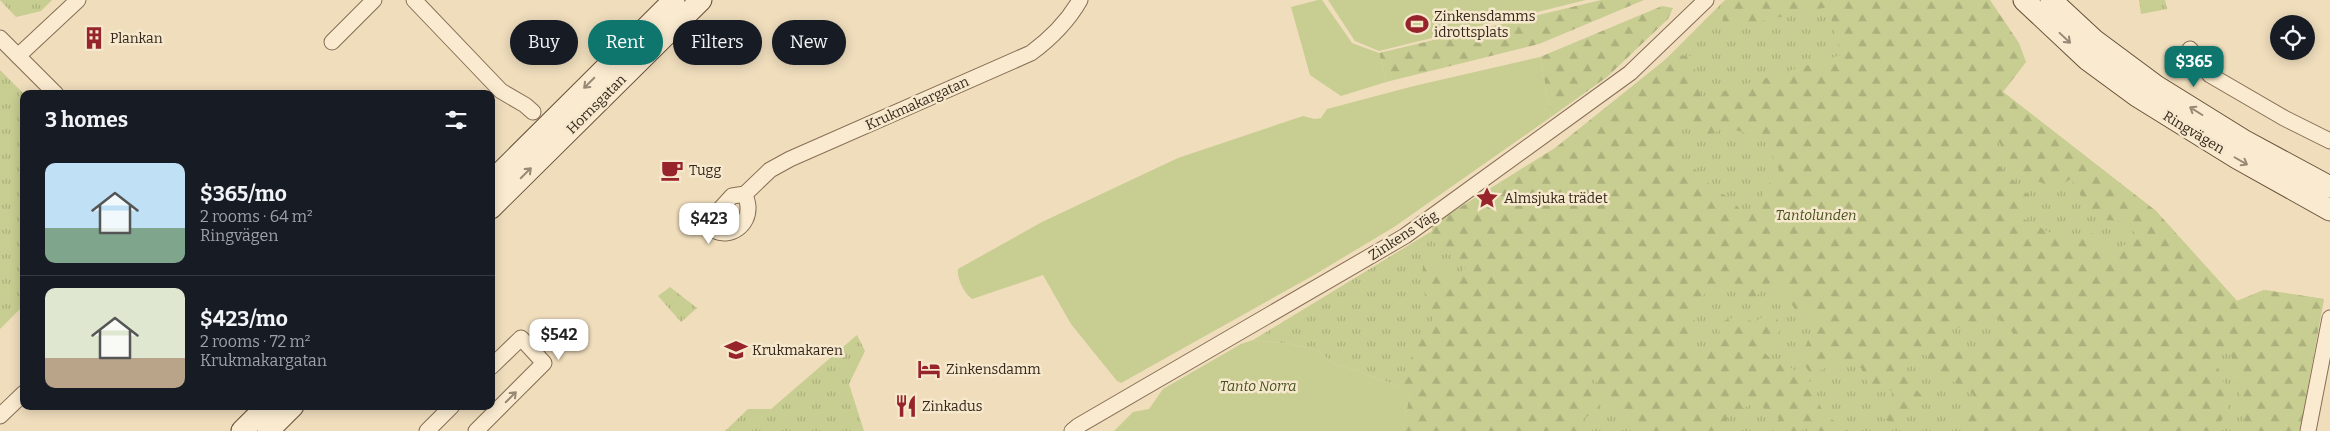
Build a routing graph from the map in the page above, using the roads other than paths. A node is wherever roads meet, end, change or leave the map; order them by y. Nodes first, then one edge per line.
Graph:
1 (78, 0) edge
2 (374, 0) edge
3 (414, 0) edge
4 (674, 0) edge
5 (701, 0) edge
6 (1080, 0) edge
7 (1706, 0) edge
8 (2051, 0) edge
9 (2027, 2) edge
10 (0, 38) edge
11 (332, 42) dead end
12 (2190, 49) dead end
13 (18, 56) junction
14 (52, 90) edge
15 (533, 112) dead end
16 (567, 120) junction
17 (2330, 141) edge
18 (495, 179) edge
19 (2330, 187) edge
20 (746, 194) dead end
21 (495, 203) edge
22 (2330, 210) edge
23 (2330, 318) edge
24 (495, 363) edge
25 (20, 397) edge
26 (263, 410) edge
27 (289, 410) edge
28 (448, 410) edge
29 (0, 416) edge
30 (242, 431) edge
31 (268, 431) edge
32 (427, 431) edge
33 (476, 431) edge
34 (1072, 431) edge
35 (2308, 431) edge

1 - 13 street
2 - 11 street
3 - 15 street
4 -> 16 main road, Hornsgatan
5 - 16 main road, Hornsgatan
6 - 20 street, Krukmakargatan
7 - 34 street, Zinkens Väg
19 -> 8 main road, Ringvägen
9 -> 22 main road, Ringvägen
10 - 13 street
12 - 17 street
13 - 14 street
16 - 18 main road, Hornsgatan
21 -> 16 main road, Hornsgatan
23 - 35 street
33 -> 24 street
25 - 29 street
26 - 30 main road
27 - 31 main road
28 - 32 street

